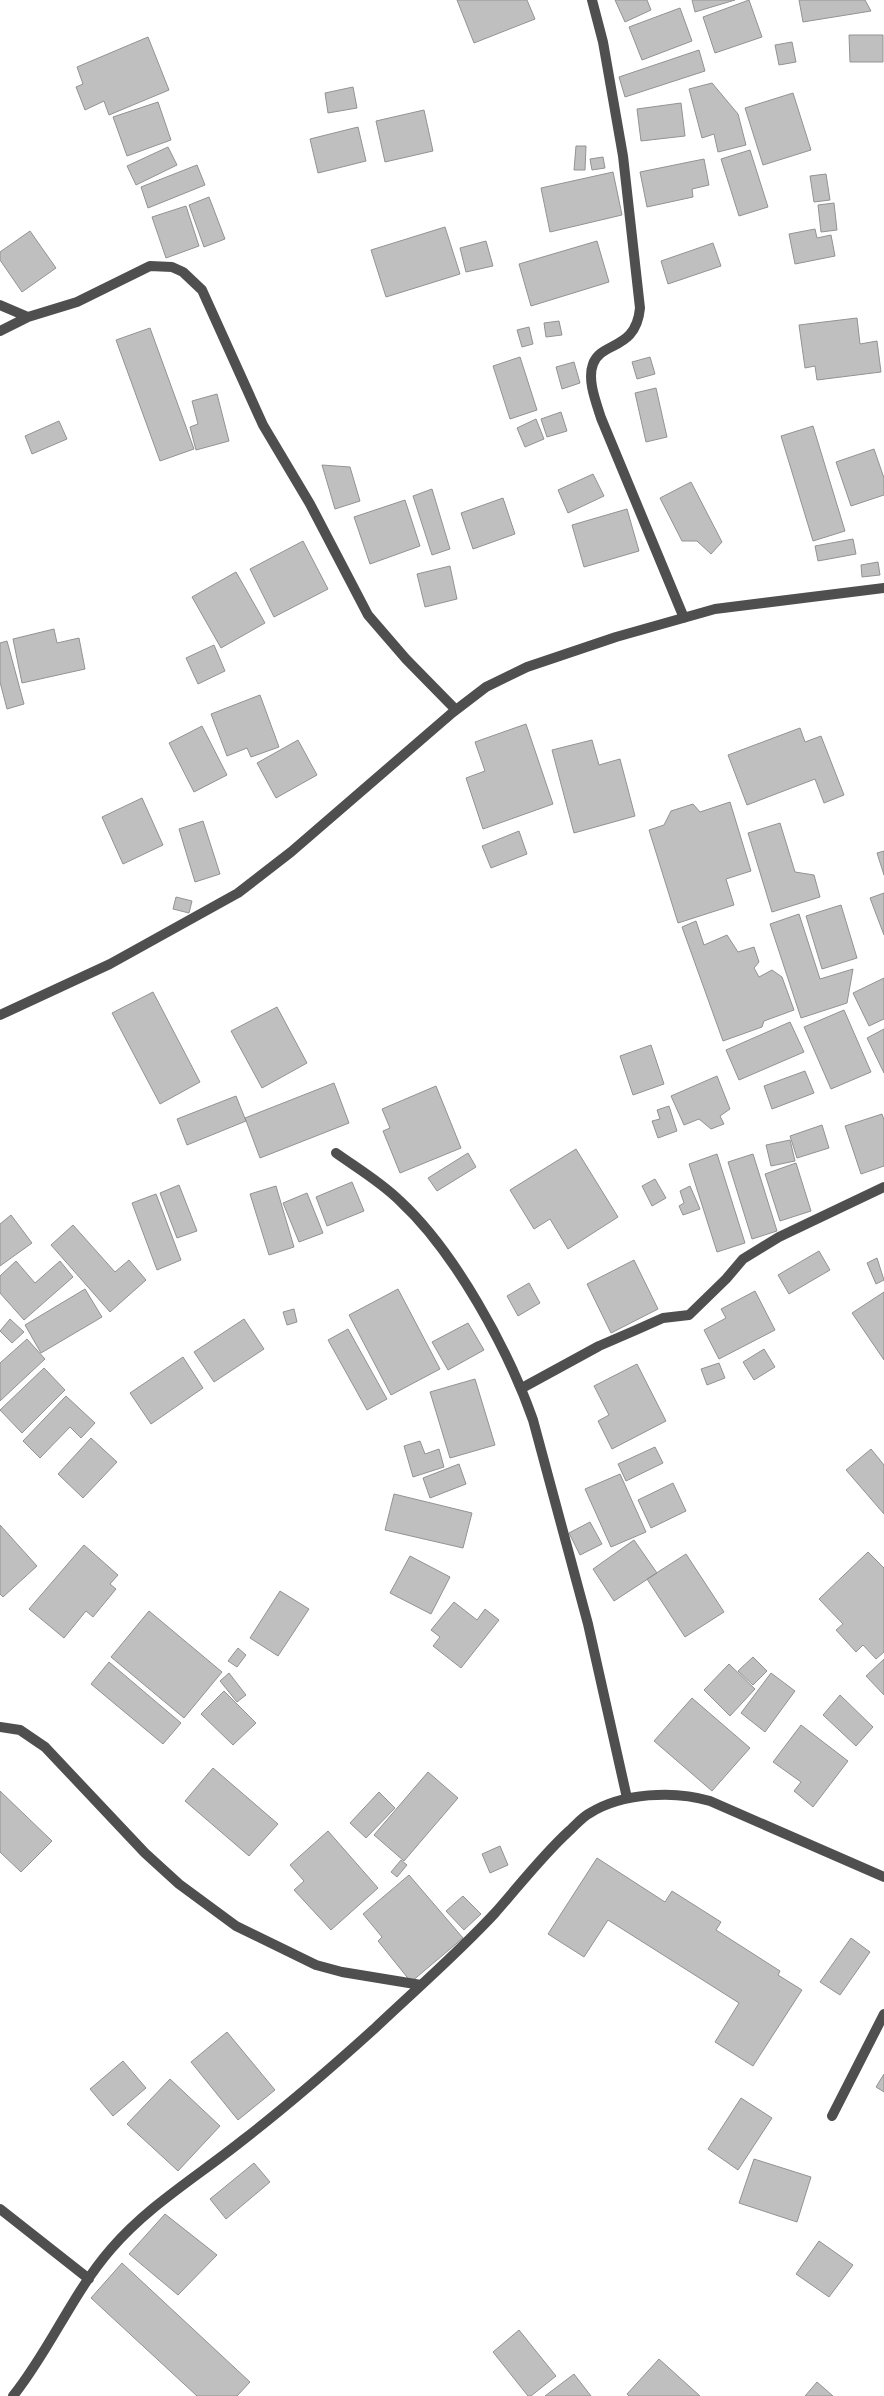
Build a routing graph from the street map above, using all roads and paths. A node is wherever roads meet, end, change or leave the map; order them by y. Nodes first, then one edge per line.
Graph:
1 (592, 0) edge
2 (0, 305) edge
3 (28, 317) junction
4 (0, 331) edge
5 (884, 588) edge
6 (684, 618) junction
7 (456, 710) junction
8 (0, 1015) edge
9 (336, 1153) dead end
10 (884, 1187) edge
11 (522, 1388) junction
12 (0, 1727) edge
13 (627, 1798) junction
14 (884, 1877) edge
15 (421, 1985) junction
16 (884, 2014) edge
17 (832, 2116) dead end
18 (0, 2209) edge
19 (89, 2279) junction
20 (13, 2396) edge

1 - 6 street
2 - 3 street
3 - 4 street
3 - 7 street
5 - 6 street
6 - 7 street
7 - 8 street
9 - 11 street
10 - 11 street
11 - 13 street
12 - 15 street
13 - 14 street
13 - 15 street
15 - 19 street
16 - 17 street
18 - 19 street
19 - 20 street

